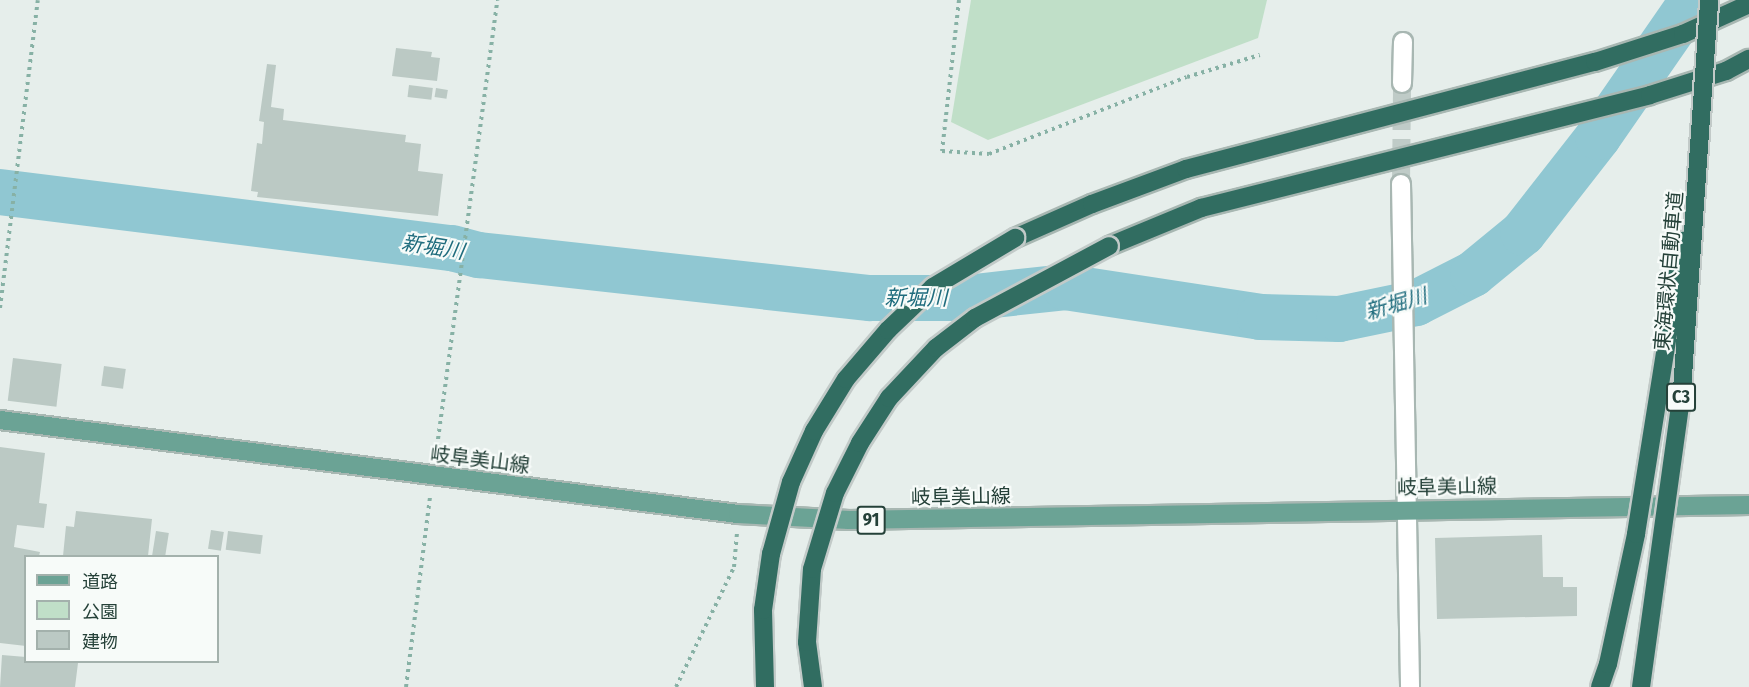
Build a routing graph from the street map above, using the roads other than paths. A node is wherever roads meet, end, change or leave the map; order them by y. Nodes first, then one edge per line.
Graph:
1 (1709, 0) edge
2 (1749, 4) edge
3 (1403, 42) dead end
4 (1749, 59) edge
5 (1402, 83) tunnel mouth
6 (1704, 105) junction
7 (1401, 184) tunnel mouth
8 (0, 420) edge
9 (1749, 505) edge
10 (1408, 510) junction
11 (765, 687) edge
12 (813, 687) edge
13 (1410, 687) edge
14 (1600, 687) edge
15 (1641, 687) edge

1 - 6 highway, 東海環状自動車道 / C3, bridge
2 - 11 highway, bridge
3 - 5 street
4 - 12 highway, bridge
6 - 14 highway, bridge
6 - 15 highway, 東海環状自動車道 / C3, bridge
7 - 10 street
8 - 10 main road, 岐阜美山線 / 91
9 - 10 main road, 岐阜美山線 / 91
10 - 13 street

